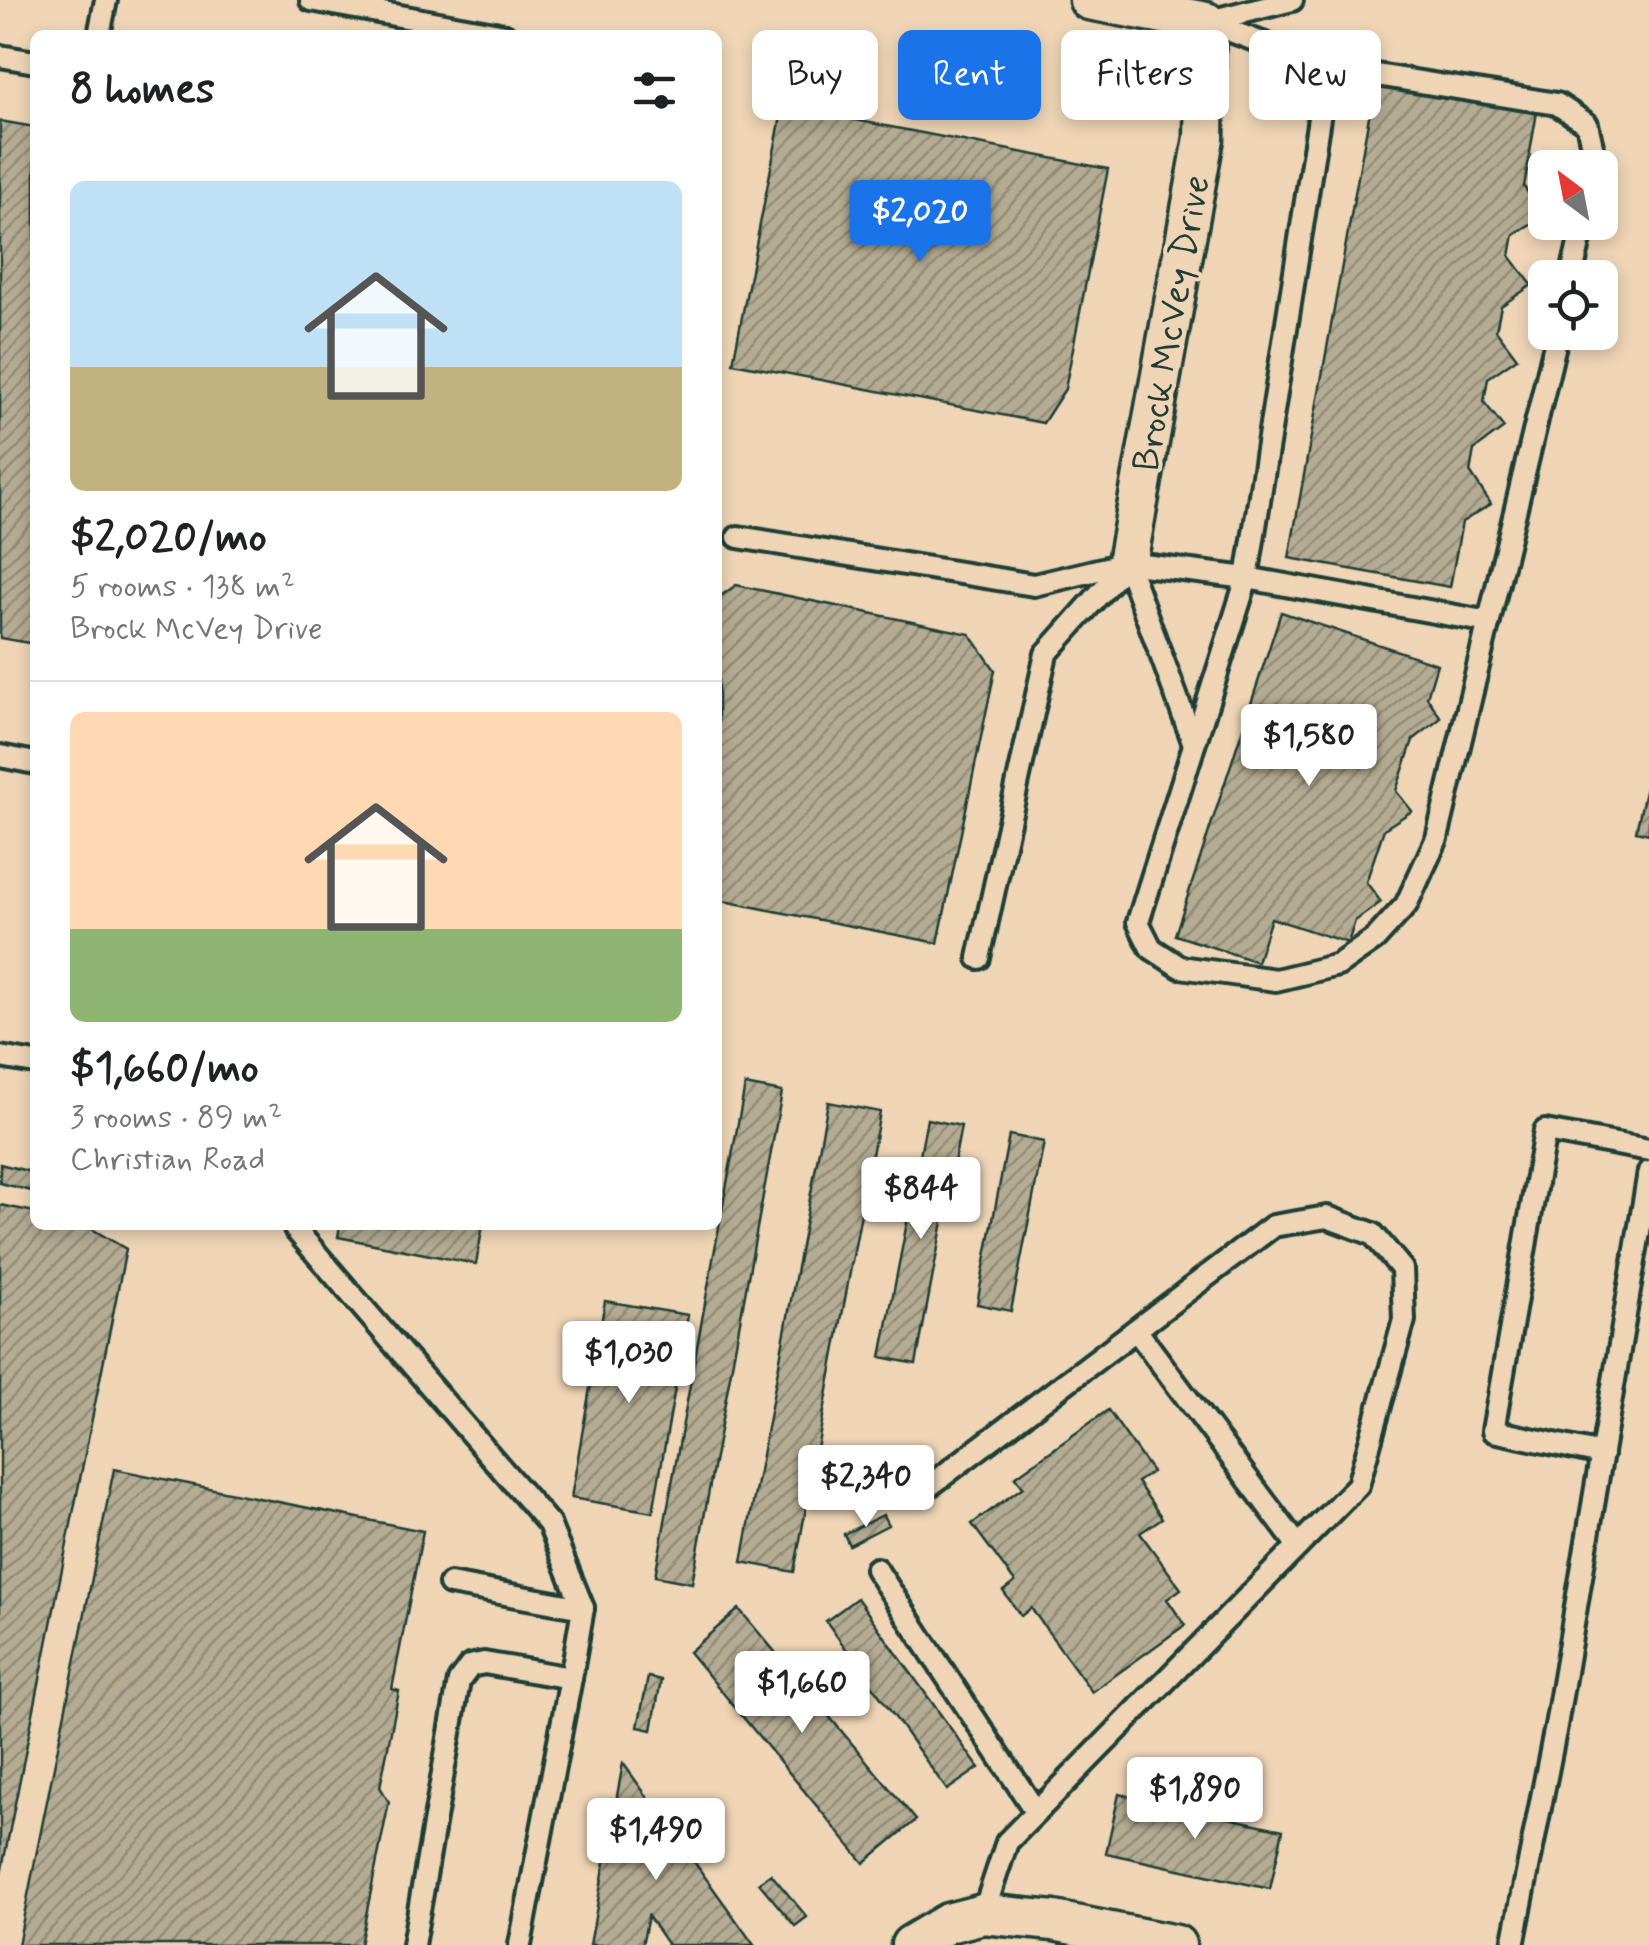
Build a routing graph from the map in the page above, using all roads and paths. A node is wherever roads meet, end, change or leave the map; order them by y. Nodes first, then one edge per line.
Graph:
1 (106, 0) edge
2 (311, 0) edge
3 (1089, 0) edge
4 (1292, 0) edge
5 (1205, 11) edge
6 (99, 30) edge
7 (478, 30) edge
8 (1249, 31) edge
9 (0, 56) edge
10 (30, 61) edge
11 (1381, 76) edge
12 (1319, 120) edge
13 (1593, 150) edge
14 (1554, 350) edge
15 (738, 537) dead end
16 (1127, 563) junction
17 (1247, 578) junction
18 (1489, 622) junction
19 (1194, 744) junction
20 (0, 756) edge
21 (30, 762) edge
22 (979, 958) dead end
23 (0, 1058) edge
24 (30, 1062) edge
25 (1649, 1150) edge
26 (1649, 1172) edge
27 (296, 1230) edge
28 (1136, 1330) junction
29 (1602, 1454) junction
30 (928, 1487) dead end
31 (1298, 1546) junction
32 (876, 1569) dead end
33 (450, 1584) dead end
34 (583, 1608) junction
35 (571, 1678) junction
36 (1036, 1812) junction
37 (983, 1914) junction
38 (413, 1945) edge
39 (520, 1945) edge
40 (911, 1945) edge
41 (1176, 1945) edge
42 (1513, 1945) edge

1 - 6 lane
2 - 7 lane
3 - 5 street
4 - 5 lane
5 - 8 lane
5 - 16 street, Brock McVey Drive
9 - 10 lane
11 - 13 lane
12 - 17 lane
14 - 18 lane
15 - 16 lane
16 - 17 lane
16 - 19 lane
16 - 22 lane
17 - 18 lane
17 - 19 lane
18 - 19 lane
20 - 21 lane
23 - 24 lane
25 - 29 lane
26 - 29 lane
27 - 34 lane
28 - 30 lane
28 - 31 lane
28 - 31 lane
29 - 42 lane
31 - 36 lane
32 - 36 lane
33 - 34 lane
34 - 35 lane
35 - 38 lane
35 - 39 lane
36 - 37 lane
37 - 40 street
37 - 41 street

